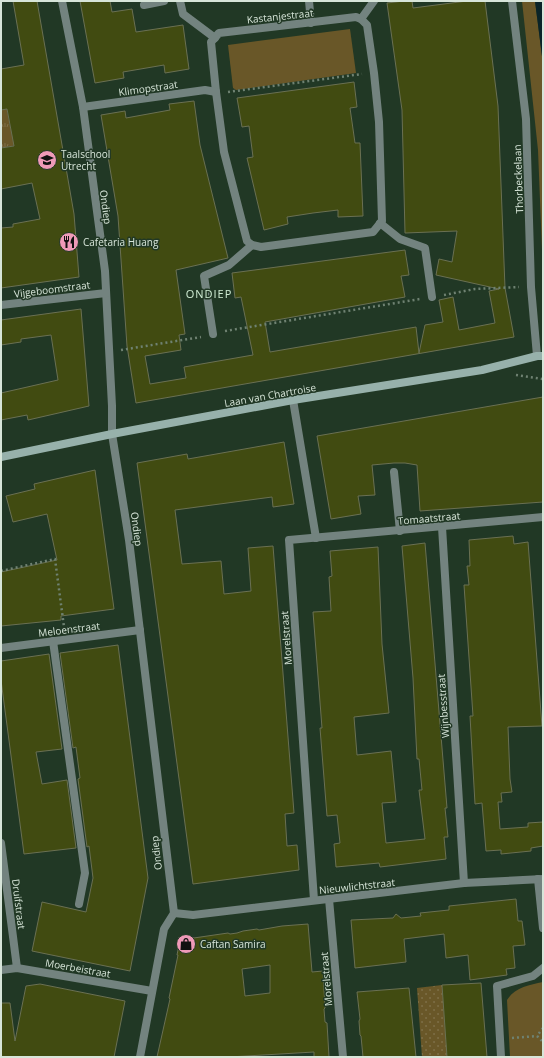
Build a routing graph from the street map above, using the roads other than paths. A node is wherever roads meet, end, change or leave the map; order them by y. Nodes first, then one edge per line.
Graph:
1 (62, 1) edge
2 (164, 1) edge
3 (180, 1) edge
4 (309, 1) edge
5 (374, 1) edge
6 (512, 1) edge
7 (144, 5) dead end
8 (361, 19) junction
9 (311, 23) junction
10 (215, 38) junction
11 (216, 92) junction
12 (83, 107) junction
13 (380, 223) junction
14 (252, 245) junction
15 (106, 293) junction
16 (432, 297) road end
17 (1, 305) edge
18 (213, 334) road end
19 (540, 356) edge
20 (293, 400) junction
21 (112, 434) junction
22 (1, 456) edge
23 (394, 472) dead end
24 (543, 517) edge
25 (442, 527) junction
26 (400, 531) junction
27 (316, 538) junction
28 (140, 630) junction
29 (53, 641) junction
30 (1, 648) edge
31 (1, 843) edge
32 (540, 879) edge
33 (464, 884) junction
34 (329, 899) junction
35 (314, 900) junction
36 (79, 904) dead end
37 (174, 913) junction
38 (543, 928) edge
39 (17, 968) junction
40 (543, 968) edge
41 (1, 970) edge
42 (152, 991) junction
43 (140, 1057) edge
44 (343, 1057) edge
45 (501, 1057) edge

1 - 12 street, Ondiep
2 - 7 street
3 - 10 street
4 - 9 street
5 - 8 street
6 - 19 street, Thorbeckelaan
8 - 9 street, Kastanjestraat
8 - 13 street
9 - 10 street, Kastanjestraat
10 - 11 street
11 - 12 street, Klimopstraat
11 - 14 street
12 - 15 street, Ondiep
13 - 14 street
13 - 16 street
14 - 18 street
15 - 17 street, Vijgeboomstraat
15 - 21 street, Ondiep
19 - 20 street, Laan van Chartroise
20 - 21 street, Laan van Chartroise
20 - 27 street
21 - 22 street, Laan van Chartroise
21 - 28 street, Ondiep
23 - 26 street
24 - 25 street, Tomaatstraat
25 - 26 street, Tomaatstraat
25 - 33 street, Wijnbesstraat
26 - 27 street, Tomaatstraat
27 - 35 street, Morelstraat
28 - 29 street, Meloenstraat
28 - 37 street, Ondiep
29 - 30 street, Meloenstraat
29 - 36 street
31 - 39 street, Druifstraat
32 - 33 street, Nieuwlichtstraat
32 - 38 street
33 - 34 street, Nieuwlichtstraat
34 - 35 street, Nieuwlichtstraat
34 - 44 street, Morelstraat
35 - 37 street, Nieuwlichtstraat
37 - 42 street
39 - 41 street, Moerbeistraat
39 - 42 street, Moerbeistraat
40 - 45 street
42 - 43 street

